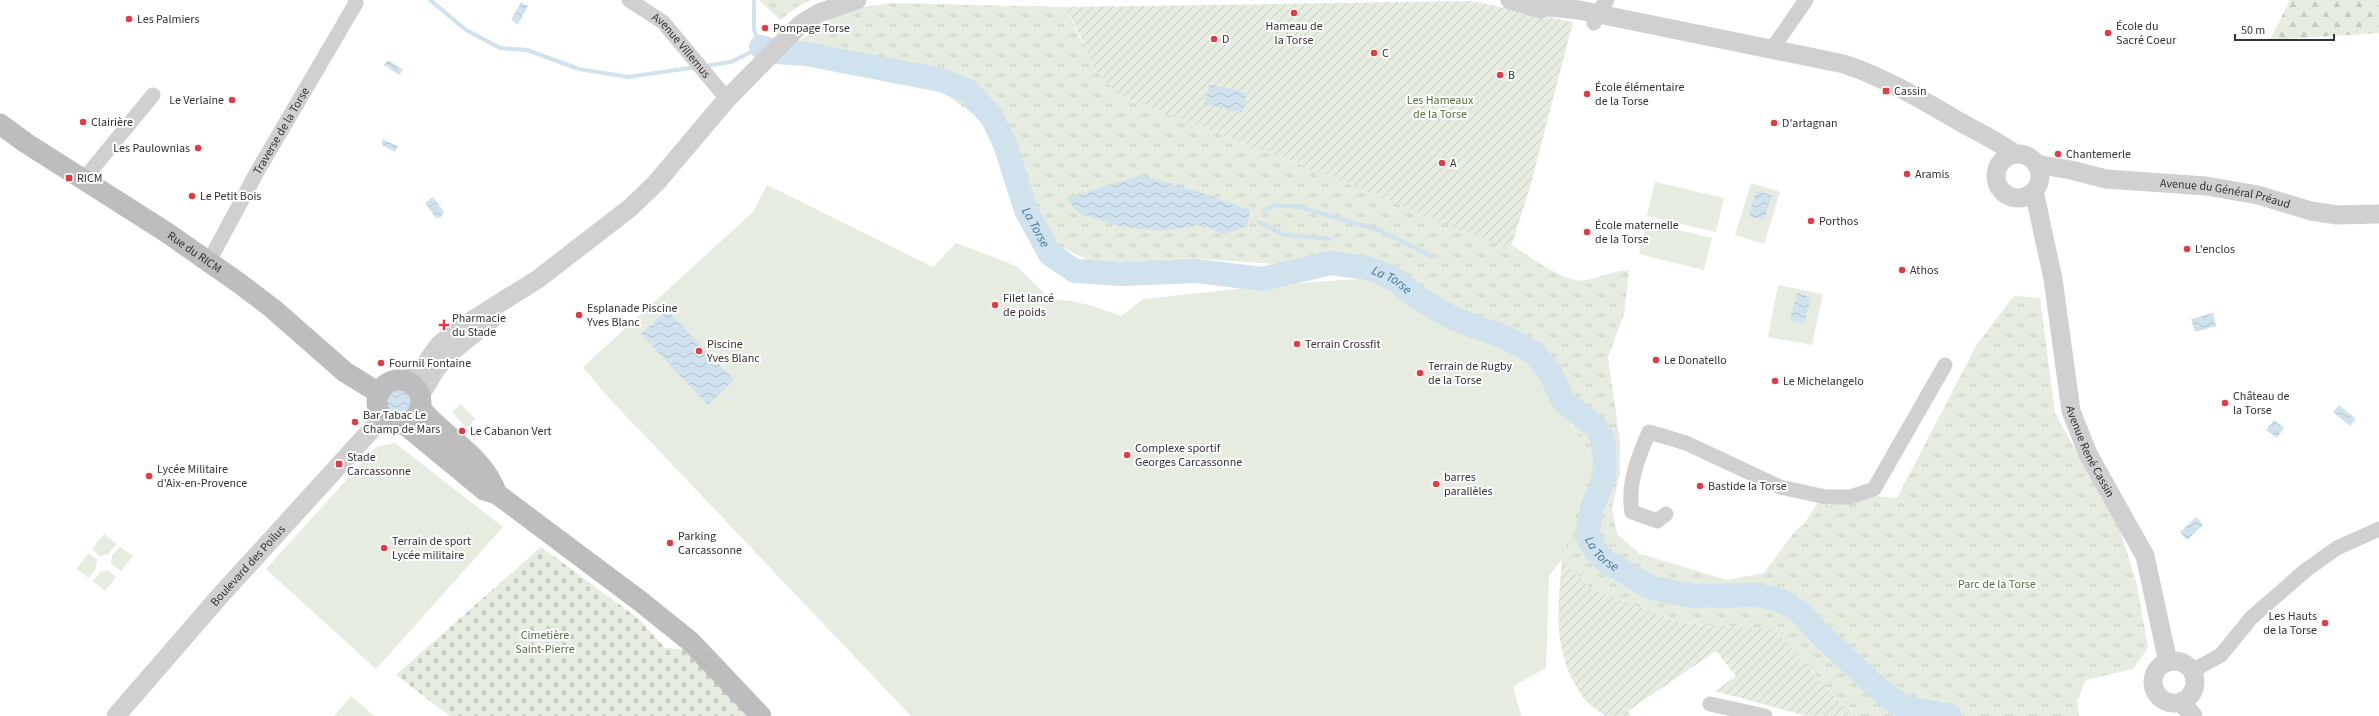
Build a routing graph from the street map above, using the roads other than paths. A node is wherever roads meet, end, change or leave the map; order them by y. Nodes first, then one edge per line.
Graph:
1 (355, 0) edge
2 (629, 0) edge
3 (857, 0) edge
4 (1510, 0) edge
5 (1806, 0) edge
6 (1599, 12) edge
7 (1772, 49) junction
8 (153, 95) dead end
9 (727, 99) junction
10 (0, 124) edge
11 (1976, 131) junction
12 (2015, 154) junction
13 (1998, 168) junction
14 (84, 179) junction
15 (2032, 183) junction
16 (2379, 214) edge
17 (208, 263) junction
18 (1945, 365) dead end
19 (379, 393) junction
20 (416, 394) junction
21 (382, 417) junction
22 (404, 424) junction
23 (497, 494) junction
24 (1666, 514) dead end
25 (2379, 529) edge
26 (2168, 662) junction
27 (2192, 670) junction
28 (1710, 704) dead end
29 (2187, 709) edge
30 (116, 716) edge
31 (761, 716) edge
32 (1765, 716) edge

1 - 17 street, Traverse de la Torse
2 - 9 street, Avenue Villemus
3 - 9 street
4 - 6 street
5 - 7 street
6 - 7 street
7 - 11 street
8 - 14 street
9 - 20 street
10 - 14 main road, Rue du RICM
11 - 12 street
11 - 13 street
12 - 13 street
12 - 15 street
13 - 15 street
14 - 17 main road, Rue du RICM
15 - 16 street, Avenue du Général Préaud
15 - 26 street, Avenue René Cassin
17 - 19 main road, Rue du RICM
18 - 24 street
19 - 20 main road
19 - 21 main road
20 - 22 main road
20 - 23 main road
21 - 22 main road
21 - 30 street, Boulevard des Poilus
22 - 23 main road
23 - 31 main road
25 - 27 street
26 - 27 street
26 - 29 street
27 - 29 street
28 - 32 street

